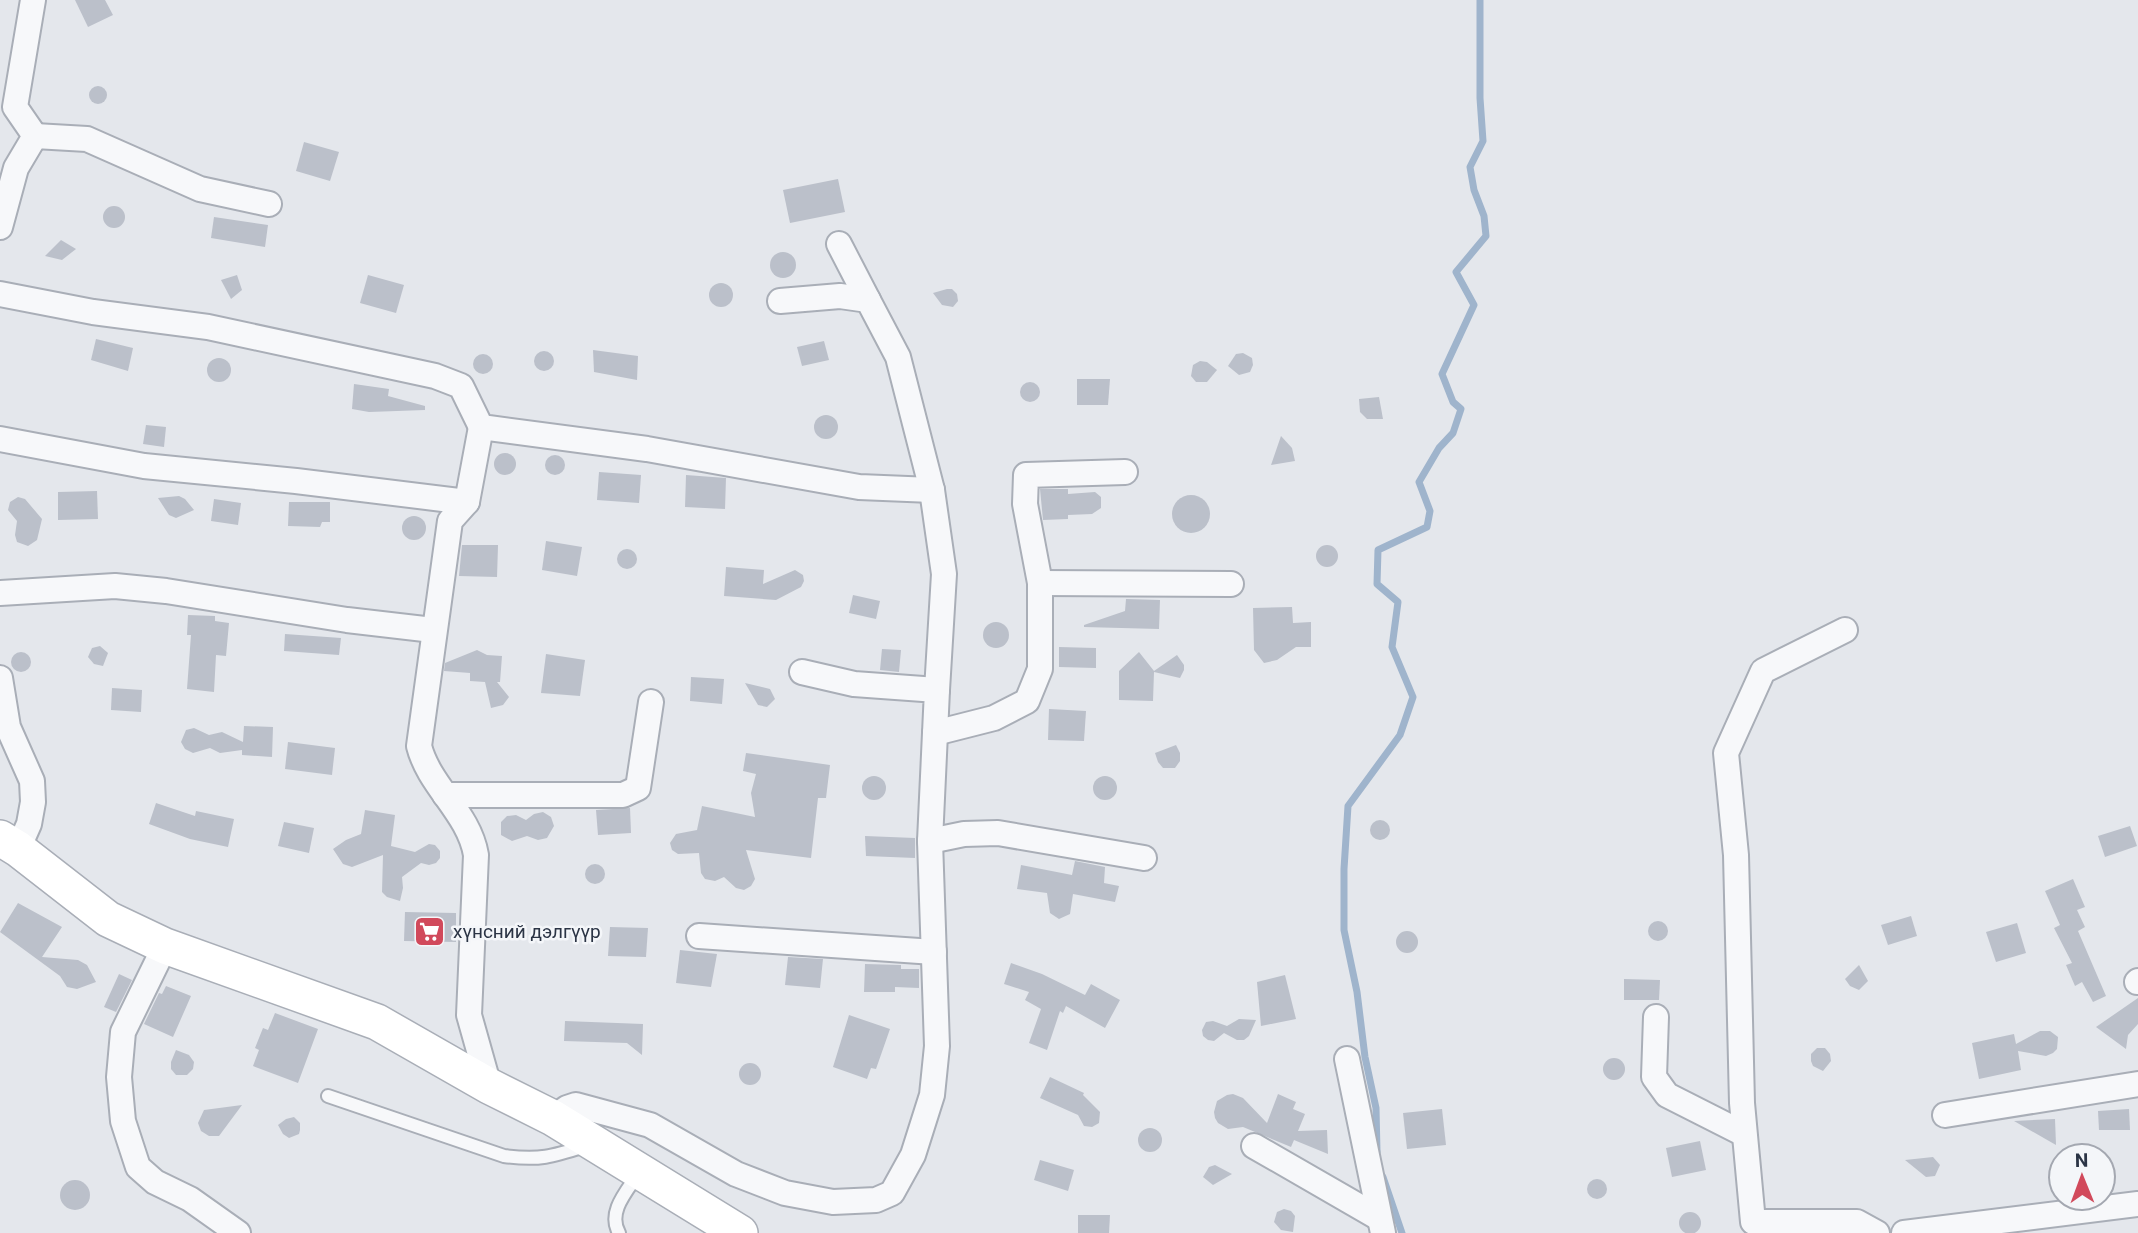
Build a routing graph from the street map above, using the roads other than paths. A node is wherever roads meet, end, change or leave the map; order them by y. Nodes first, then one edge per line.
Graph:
1 (33, 0) edge
2 (35, 136) junction
3 (269, 204) dead end
4 (0, 227) edge
5 (839, 244) dead end
6 (0, 294) edge
7 (868, 300) junction
8 (780, 301) dead end
9 (481, 427) junction
10 (0, 439) edge
11 (1125, 472) dead end
12 (932, 489) junction
13 (467, 502) junction
14 (1040, 583) junction
15 (1231, 584) dead end
16 (0, 593) edge
17 (433, 630) junction
18 (1845, 630) dead end
19 (802, 672) dead end
20 (0, 678) edge
21 (937, 690) junction
22 (651, 702) dead end
23 (935, 733) junction
24 (445, 795) junction
25 (930, 841) junction
26 (9, 844) edge
27 (1144, 858) dead end
28 (699, 936) dead end
29 (165, 946) junction
30 (934, 952) junction
31 (1656, 1017) dead end
32 (1347, 1059) dead end
33 (2138, 1084) edge
34 (489, 1086) junction
35 (328, 1096) dead end
36 (1945, 1115) dead end
37 (553, 1118) junction
38 (1744, 1134) junction
39 (594, 1143) junction
40 (1254, 1146) dead end
41 (641, 1171) junction
42 (2138, 1204) edge
43 (1381, 1226) edge
44 (237, 1233) edge
45 (619, 1233) edge
46 (740, 1233) edge
47 (1877, 1233) edge
48 (1904, 1233) edge

1 - 2 street
2 - 3 street
2 - 4 street
5 - 7 street
6 - 9 street
7 - 8 street
7 - 12 street
9 - 12 street
9 - 13 street
10 - 13 street
11 - 14 street
12 - 21 street
13 - 17 street
14 - 15 street
14 - 23 street
16 - 17 street
17 - 24 street
18 - 38 street
19 - 21 street
20 - 26 street
21 - 23 street
22 - 24 street
23 - 25 street
24 - 34 street
25 - 27 street
25 - 30 street
26 - 29 street
28 - 30 street
29 - 34 street
29 - 44 street
30 - 37 street
31 - 38 street
32 - 43 street
33 - 36 street
34 - 37 street
35 - 39 lane
37 - 39 street
38 - 47 street
39 - 41 street
40 - 43 street
41 - 45 lane
41 - 46 street
42 - 48 street

